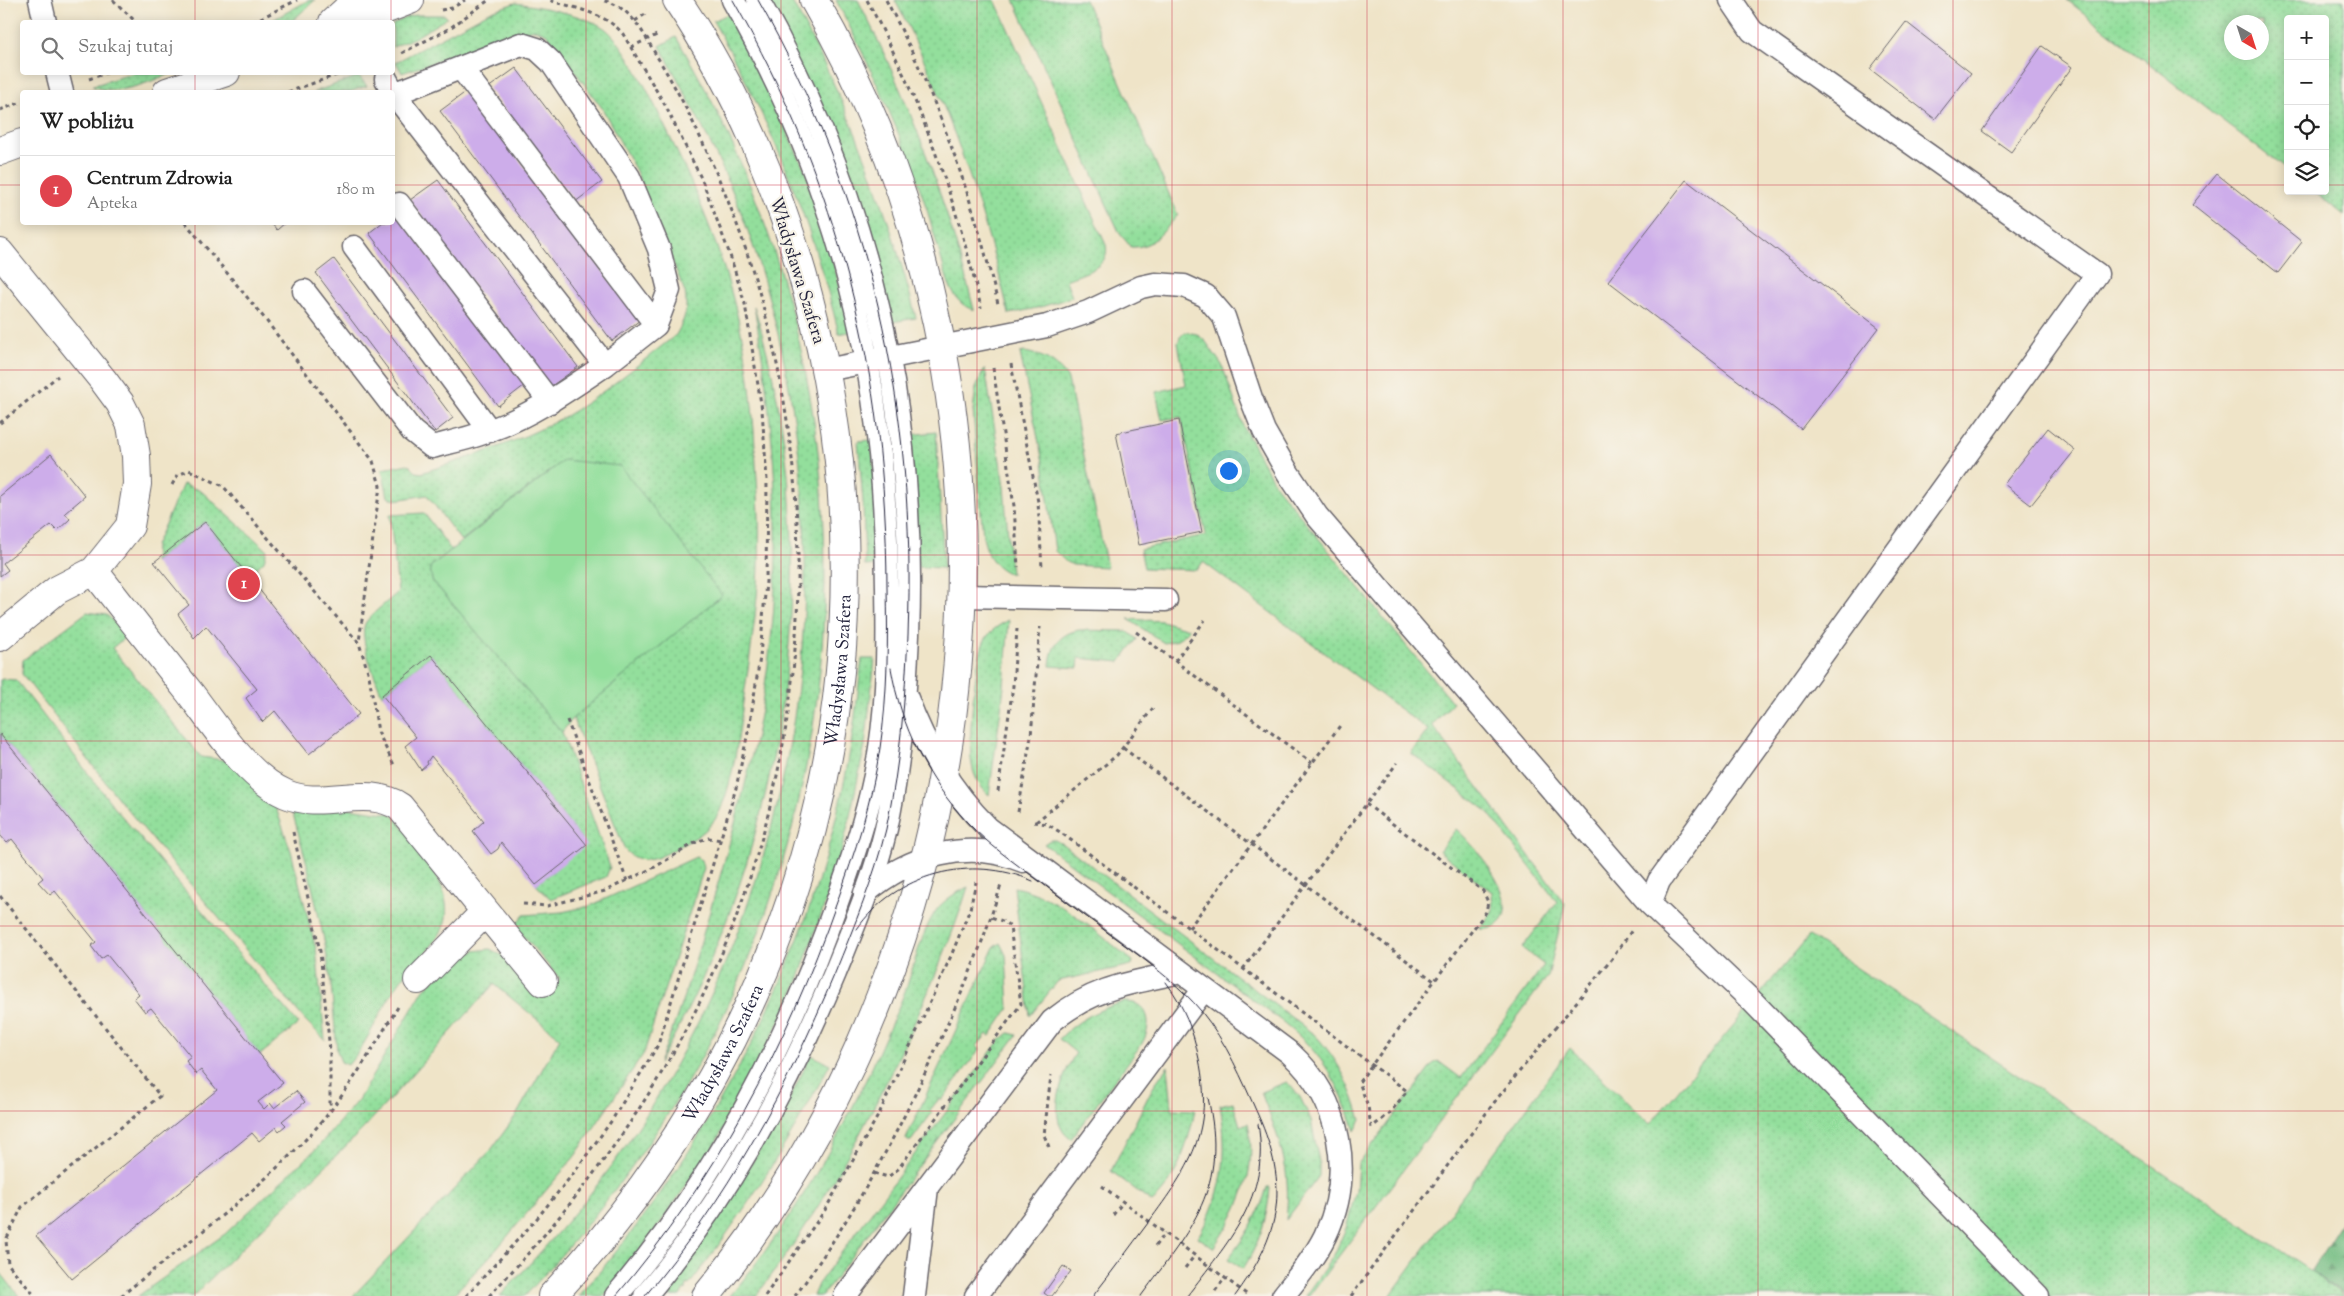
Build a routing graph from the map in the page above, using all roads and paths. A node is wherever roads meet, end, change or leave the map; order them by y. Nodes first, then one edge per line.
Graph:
1 (40, 0) edge
2 (113, 0) edge
3 (297, 0) edge
4 (357, 0) edge
5 (410, 0) edge
6 (489, 0) edge
7 (549, 0) edge
8 (603, 0) edge
9 (677, 0) edge
10 (734, 0) edge
11 (758, 0) edge
12 (814, 0) edge
13 (867, 0) edge
14 (886, 0) edge
15 (1731, 0) edge
16 (45, 20) edge
17 (134, 20) edge
18 (257, 20) edge
19 (335, 20) edge
20 (358, 20) edge
21 (663, 32) dead end
22 (647, 40) junction
23 (631, 47) junction
24 (399, 54) dead end
25 (461, 68) junction
26 (58, 75) edge
27 (217, 75) edge
28 (337, 75) edge
29 (62, 90) edge
30 (173, 90) edge
31 (294, 90) edge
32 (393, 90) edge
33 (395, 92) edge
34 (20, 103) edge
35 (0, 110) edge
36 (20, 144) edge
37 (0, 151) edge
38 (399, 204) dead end
39 (188, 225) edge
40 (354, 247) dead end
41 (0, 253) edge
42 (304, 291) dead end
43 (998, 306) dead end
44 (982, 313) dead end
45 (656, 325) junction
46 (942, 348) junction
47 (83, 356) junction
48 (890, 358) junction
49 (868, 362) junction
50 (992, 363) dead end
51 (1011, 363) dead end
52 (605, 365) junction
53 (826, 370) junction
54 (550, 402) junction
55 (0, 423) edge
56 (490, 431) junction
57 (170, 488) dead end
58 (94, 571) junction
59 (1042, 572) dead end
60 (1018, 576) dead end
61 (963, 596) junction
62 (1166, 600) dead end
63 (888, 612) junction
64 (1205, 620) dead end
65 (1041, 623) dead end
66 (1017, 626) dead end
67 (1134, 630) dead end
68 (0, 637) edge
69 (359, 643) junction
70 (1175, 661) junction
71 (905, 691) junction
72 (1153, 708) dead end
73 (567, 720) dead end
74 (1342, 723) dead end
75 (1123, 748) junction
76 (1312, 763) junction
77 (1397, 763) dead end
78 (399, 774) dead end
79 (944, 776) junction
80 (282, 792) junction
81 (997, 794) dead end
82 (1366, 804) junction
83 (1016, 818) dead end
84 (1026, 820) dead end
85 (1036, 822) junction
86 (721, 840) junction
87 (1251, 844) junction
88 (927, 858) junction
89 (627, 881) junction
90 (1061, 882) junction
91 (976, 885) dead end
92 (1001, 885) dead end
93 (1306, 885) junction
94 (868, 890) junction
95 (0, 896) edge
96 (514, 904) dead end
97 (1650, 904) junction
98 (485, 912) junction
99 (991, 917) junction
100 (1189, 928) junction
101 (821, 948) junction
102 (1243, 968) junction
103 (1182, 972) junction
104 (418, 980) joint
105 (1434, 981) junction
106 (543, 982) dead end
107 (1204, 989) junction
108 (1372, 1065) junction
109 (1052, 1069) dead end
110 (330, 1110) junction
111 (1372, 1127) junction
112 (1367, 1133) dead end
113 (1054, 1151) dead end
114 (874, 1173) junction
115 (927, 1186) junction
116 (1102, 1186) dead end
117 (1123, 1202) junction
118 (1113, 1215) dead end
119 (1165, 1233) junction
120 (1155, 1246) dead end
121 (1195, 1255) junction
122 (1185, 1268) dead end
123 (1226, 1278) junction
124 (1215, 1291) dead end
125 (35, 1296) edge
126 (121, 1296) edge
127 (466, 1296) edge
128 (489, 1296) edge
129 (552, 1296) edge
130 (616, 1296) edge
131 (645, 1296) edge
132 (706, 1296) edge
133 (765, 1296) edge
134 (795, 1296) edge
135 (845, 1296) edge
136 (914, 1296) edge
137 (976, 1296) edge
138 (1250, 1296) edge
139 (1283, 1296) edge
140 (1351, 1296) edge
141 (2038, 1296) edge

1 - 16 lane
2 - 17 path
3 - 18 path
4 - 19 main road
5 - 20 main road
6 - 24 path
7 - 23 path
8 - 22 path
9 - 53 main road, Władysława Szafera
10 - 49 lane
11 - 48 lane
12 - 46 main road
13 - 44 path
14 - 43 path
15 - 97 lane
21 - 22 path
22 - 23 path
22 - 128 path
23 - 86 path
25 - 32 lane
25 - 45 lane
25 - 45 lane
26 - 29 lane
27 - 30 main road
28 - 31 path
33 - 52 lane
34 - 35 path
36 - 37 main road
38 - 54 lane
39 - 69 path
40 - 56 lane
41 - 47 main road
42 - 56 lane
45 - 52 lane
46 - 48 lane
46 - 61 main road
46 - 97 lane
47 - 55 path
47 - 58 main road
48 - 49 lane
48 - 71 lane
49 - 53 lane
49 - 63 lane
50 - 60 path
51 - 59 path
52 - 54 lane
53 - 129 main road, Władysława Szafera
54 - 56 lane
57 - 69 path
58 - 68 main road
58 - 80 main road
61 - 62 lane
61 - 79 main road
63 - 71 lane
63 - 101 lane
64 - 70 path
65 - 83 path
66 - 81 path
67 - 70 path
69 - 78 path
70 - 76 path
71 - 79 lane
71 - 94 lane
72 - 75 path
73 - 89 path
74 - 76 path
75 - 85 path
75 - 87 path
76 - 87 path
77 - 82 path
79 - 88 main road
79 - 90 lane
80 - 98 main road
80 - 110 path
82 - 93 path
82 - 105 path
84 - 85 path
85 - 100 path
86 - 89 path
86 - 127 path
87 - 93 path
87 - 100 path
88 - 90 lane
88 - 94 lane
88 - 132 main road
89 - 96 path
90 - 103 lane
91 - 133 path
92 - 99 path
93 - 102 path
93 - 105 path
94 - 101 lane
94 - 131 lane
95 - 125 path
97 - 140 path
97 - 141 lane
98 - 104 main road
98 - 106 main road
99 - 114 path
99 - 114 path
100 - 102 path
101 - 130 lane
102 - 108 path
103 - 107 lane
103 - 115 lane
104 - 110 path
105 - 108 path
107 - 137 lane
107 - 139 lane
108 - 111 path
108 - 111 path
109 - 113 path
110 - 126 path
111 - 112 path
114 - 134 path
115 - 135 lane
115 - 136 lane
116 - 117 path
117 - 118 path
117 - 119 path
119 - 120 path
119 - 121 path
121 - 122 path
121 - 123 path
123 - 124 path
123 - 138 path

